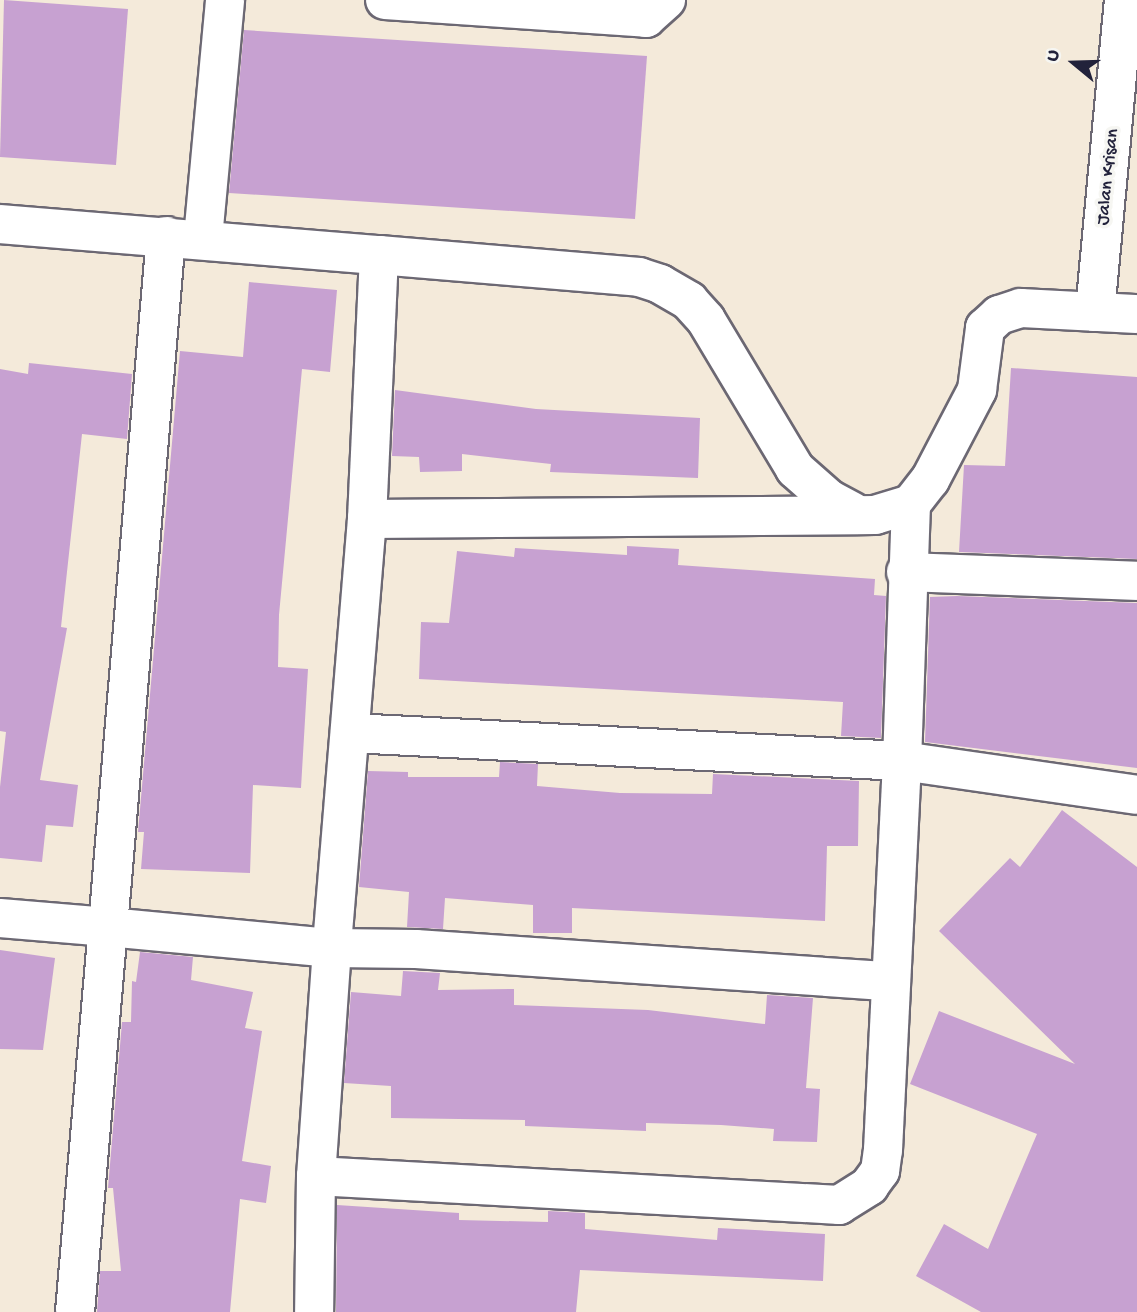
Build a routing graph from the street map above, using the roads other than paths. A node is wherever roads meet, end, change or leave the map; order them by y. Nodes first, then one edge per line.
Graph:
1 (225, 0) edge
2 (385, 0) edge
3 (666, 0) edge
4 (1124, 0) edge
5 (453, 4) edge
6 (1129, 60) edge
7 (0, 224) edge
8 (185, 237) junction
9 (379, 255) junction
10 (1095, 312) junction
11 (1137, 314) edge
12 (911, 503) junction
13 (853, 512) junction
14 (367, 519) junction
15 (906, 572) junction
16 (1137, 581) edge
17 (352, 733) junction
18 (902, 761) junction
19 (1137, 795) edge
20 (0, 918) edge
21 (108, 926) junction
22 (332, 947) junction
23 (888, 981) junction
24 (316, 1176) junction
25 (75, 1312) edge
26 (314, 1312) edge

1 - 8 street
2 - 5 street
3 - 5 street
4 - 6 street, Jalan Krisan
6 - 10 street, Jalan Krisan
7 - 8 street
8 - 9 street
8 - 21 street
9 - 13 street
9 - 14 street
10 - 11 street
10 - 12 street
12 - 13 street
12 - 15 street
13 - 14 street
14 - 17 street
15 - 16 street
15 - 18 street
17 - 18 street
17 - 22 street
18 - 19 street
18 - 23 street
20 - 21 street
21 - 22 street
21 - 25 street
22 - 23 street
22 - 24 street
23 - 24 street
24 - 26 street

